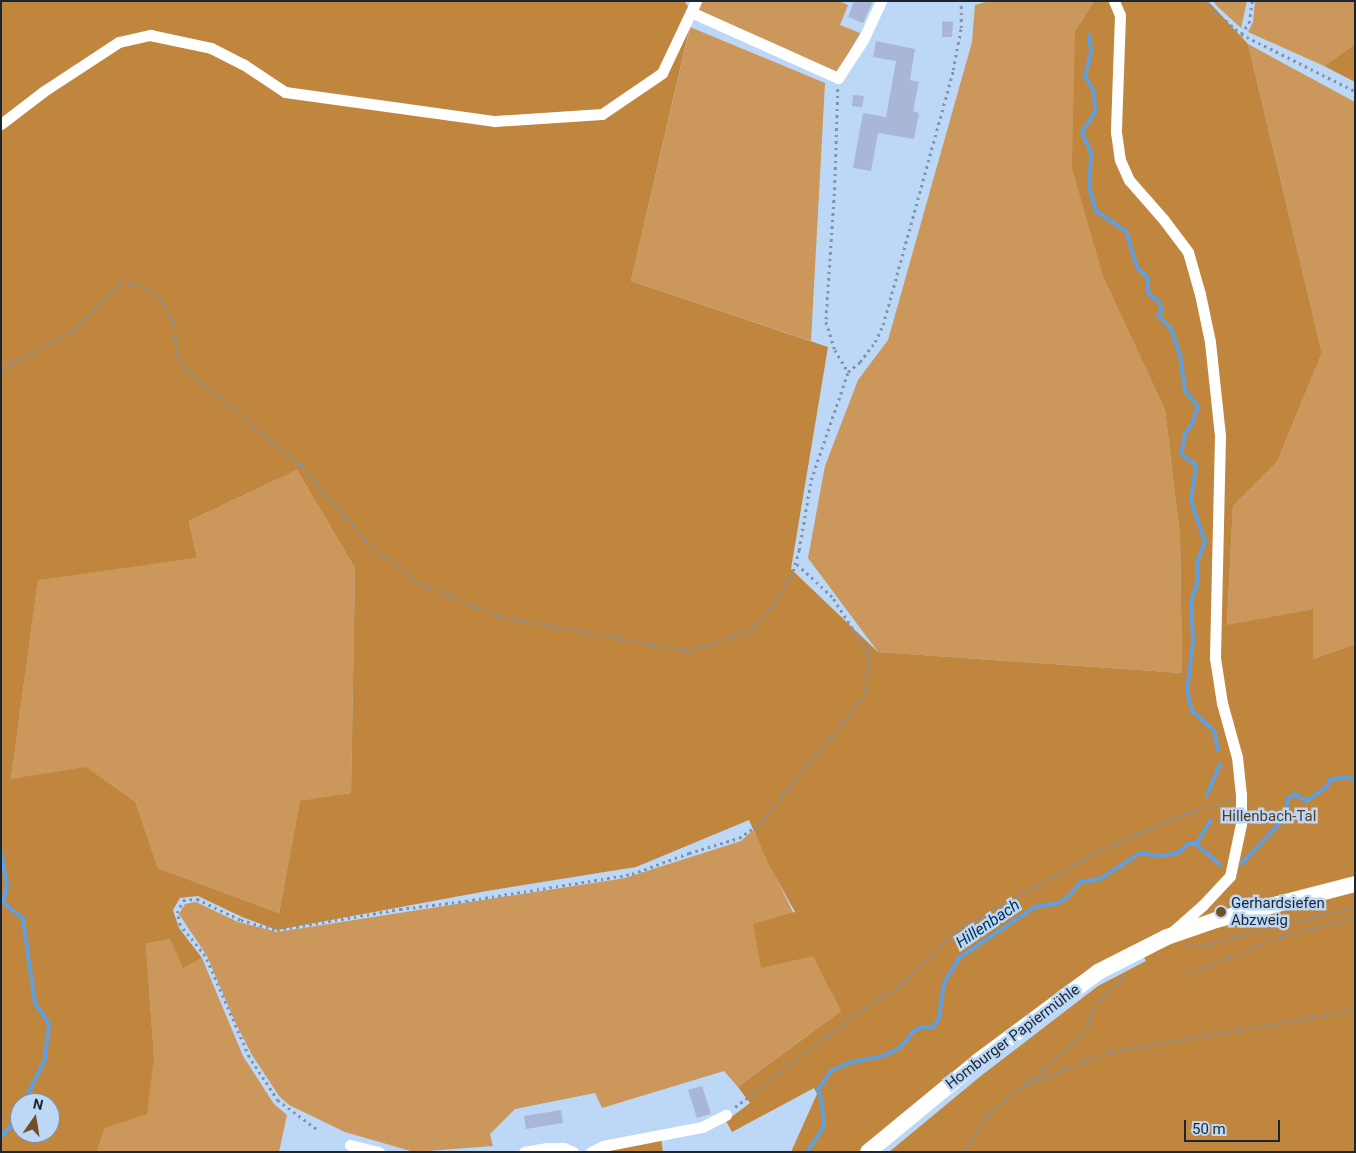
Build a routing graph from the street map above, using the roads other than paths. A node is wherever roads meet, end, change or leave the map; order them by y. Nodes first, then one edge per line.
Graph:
1 (696, 1) edge
2 (881, 1) edge
3 (1114, 1) edge
4 (693, 13) junction
5 (1, 124) edge
6 (1355, 884) edge
7 (1166, 937) junction
8 (726, 1115) road end
9 (350, 1145) dead end
10 (379, 1152) edge
11 (524, 1152) edge
12 (573, 1152) edge
13 (591, 1152) edge
14 (868, 1152) edge

1 - 4 street
2 - 4 street
3 - 7 street
4 - 5 street
6 - 7 main road, Homburger Papiermühle
7 - 14 main road, Homburger Papiermühle
8 - 13 street
9 - 10 street
11 - 12 street

